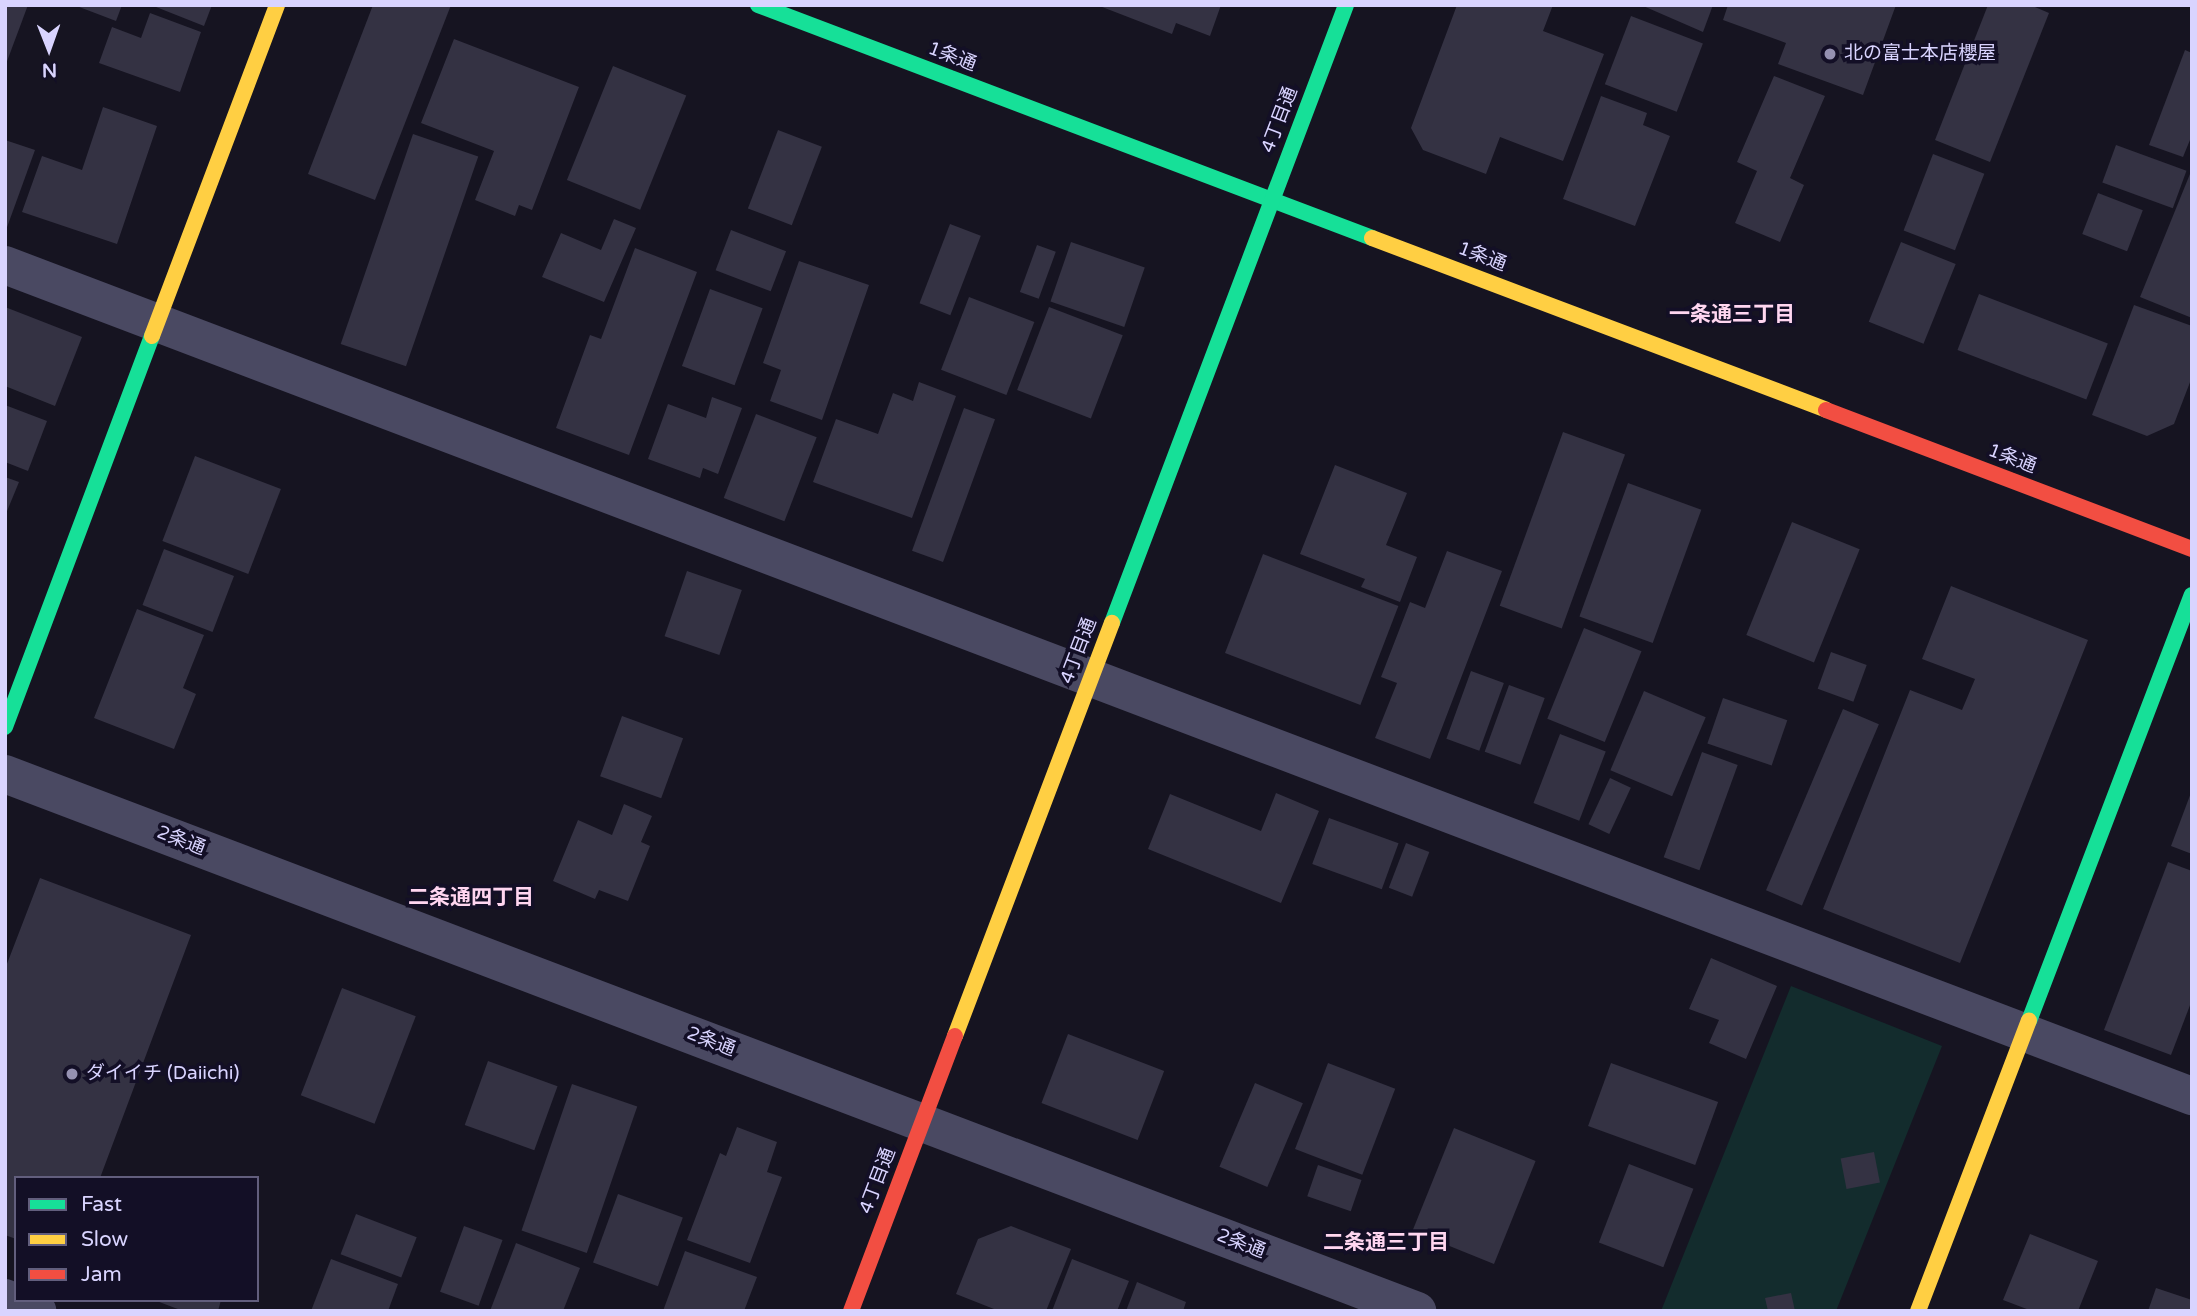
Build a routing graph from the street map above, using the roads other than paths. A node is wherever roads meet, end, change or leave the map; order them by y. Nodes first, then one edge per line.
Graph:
1 (277, 5) edge
2 (758, 5) edge
3 (1346, 5) edge
4 (1272, 201) junction
5 (5, 265) edge
6 (158, 322) junction
7 (2192, 549) edge
8 (2192, 595) edge
9 (1091, 677) junction
10 (5, 726) edge
11 (5, 774) edge
12 (2024, 1032) junction
13 (2192, 1096) edge
14 (922, 1123) junction
15 (15, 1302) edge
16 (38, 1311) edge
17 (851, 1311) edge
18 (1417, 1311) edge
19 (1918, 1311) edge

1 - 6 street
2 - 4 street, 1条通
3 - 4 street, 4丁目通
4 - 7 street, 1条通
4 - 9 street, 4丁目通
5 - 6 street
6 - 9 street
6 - 10 street
8 - 12 street
9 - 12 street
9 - 14 street, 4丁目通
11 - 14 street, 2条通
12 - 13 street
12 - 19 street
14 - 17 street, 4丁目通
14 - 18 street, 2条通
15 - 16 street

